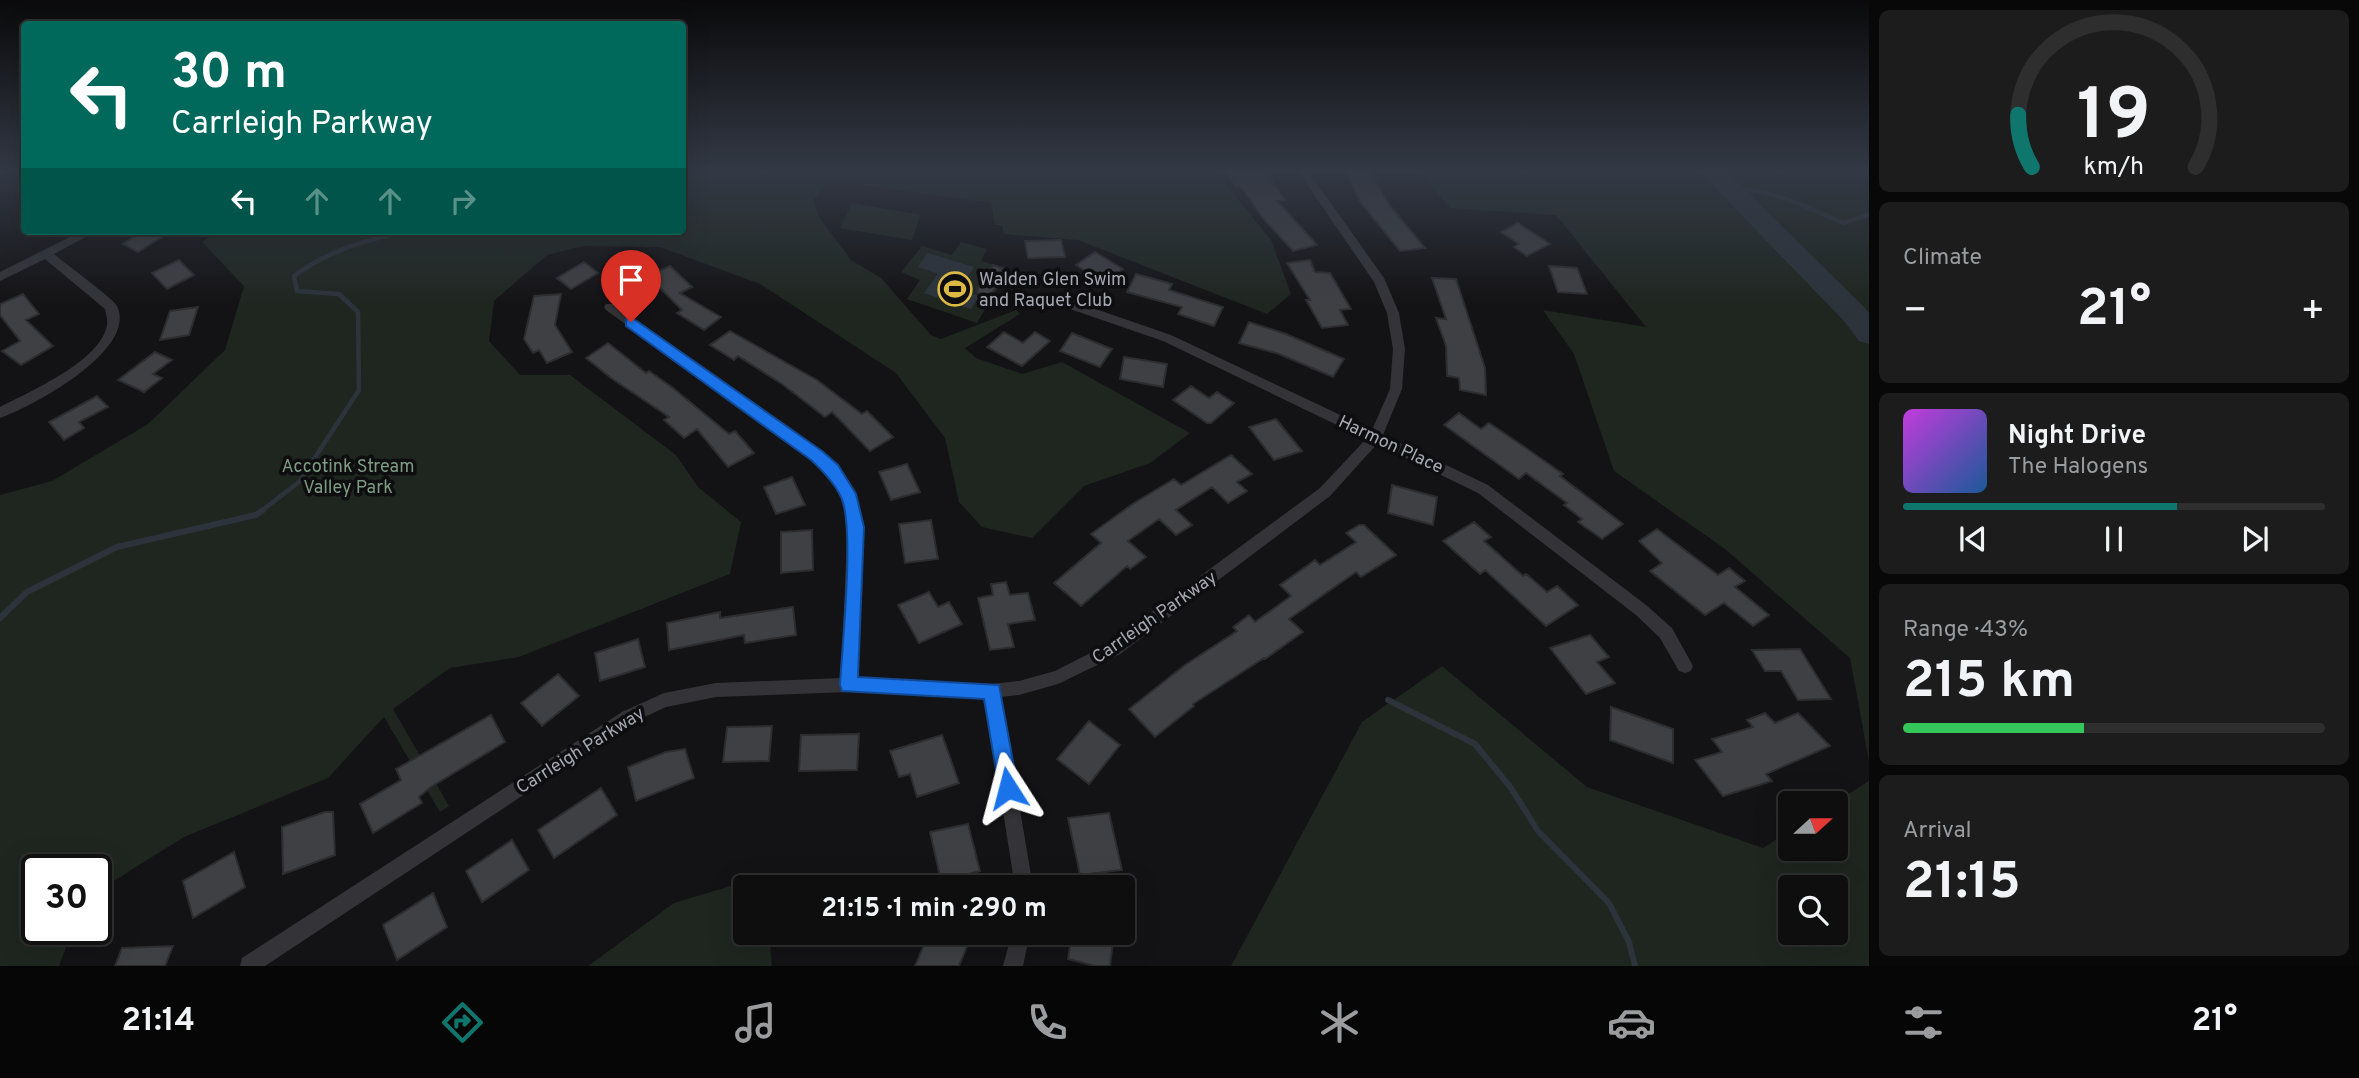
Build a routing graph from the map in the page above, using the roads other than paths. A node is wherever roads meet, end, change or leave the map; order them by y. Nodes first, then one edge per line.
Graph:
1 (1335, 216) edge
2 (82, 235) edge
3 (46, 254) junction
4 (0, 277) edge
5 (1048, 297) dead end
6 (610, 307) dead end
7 (0, 412) edge
8 (1376, 437) junction
9 (1685, 666) dead end
10 (849, 685) junction
11 (992, 691) junction
12 (1022, 875) edge
13 (1018, 945) edge
14 (249, 965) edge
15 (1013, 966) edge

1 - 8 street, Carrleigh Parkway
2 - 3 street
3 - 4 street
3 - 7 street
5 - 8 street, Harmon Place
6 - 10 street
8 - 9 street, Harmon Place
8 - 11 street, Carrleigh Parkway
10 - 11 street, Carrleigh Parkway
10 - 14 street, Carrleigh Parkway
11 - 12 street
13 - 15 street

